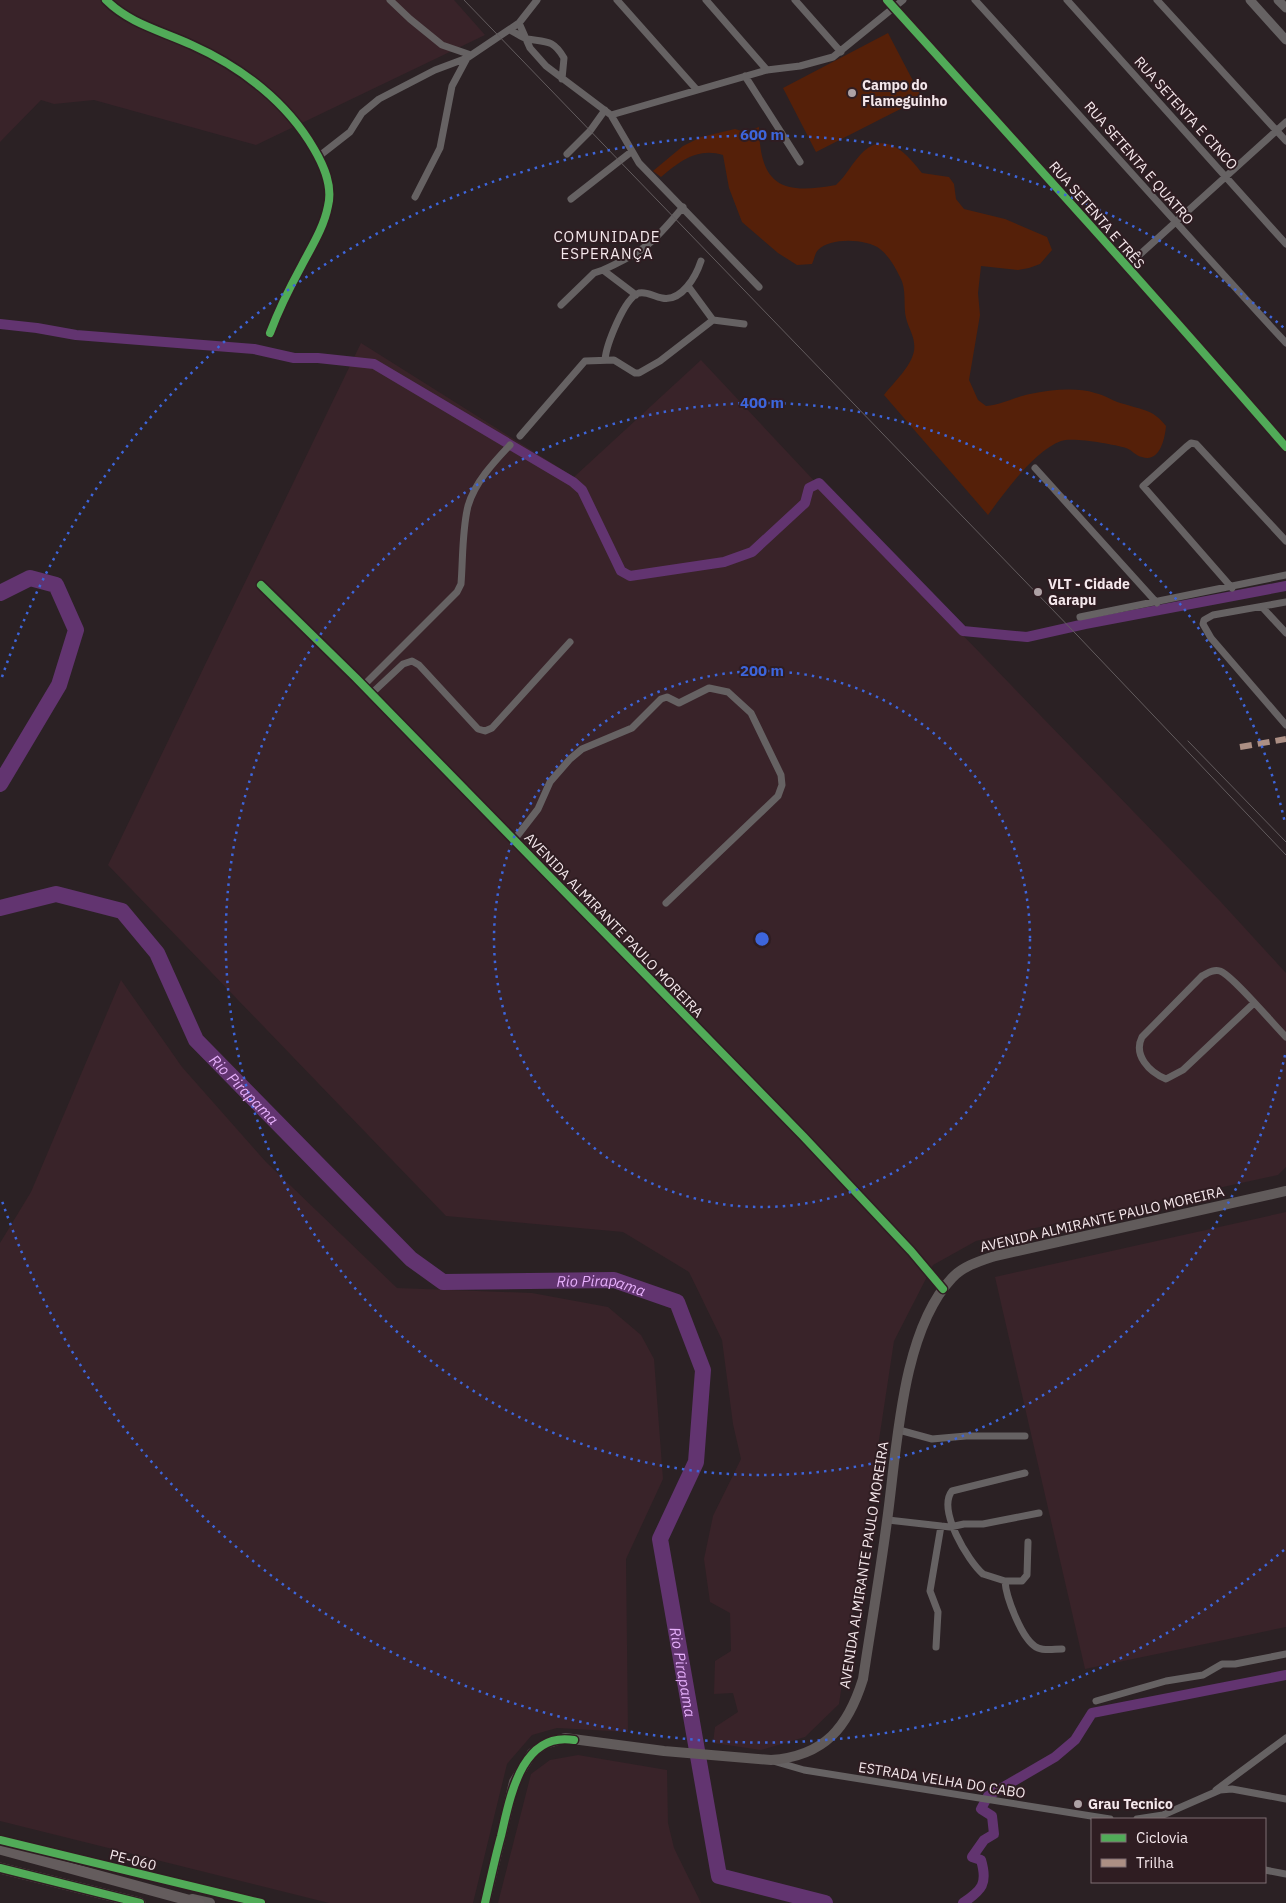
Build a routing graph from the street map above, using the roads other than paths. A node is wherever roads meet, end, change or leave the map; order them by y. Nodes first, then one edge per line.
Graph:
1 (106, 0) edge
2 (390, 0) edge
3 (537, 0) edge
4 (617, 0) edge
5 (706, 0) edge
6 (795, 0) edge
7 (887, 0) edge
8 (904, 0) edge
9 (975, 0) edge
10 (1067, 0) edge
11 (1157, 0) edge
12 (1250, 0) edge
13 (1278, 0) edge
14 (894, 8) junction
15 (1286, 8) edge
16 (519, 23) junction
17 (509, 30) junction
18 (526, 38) junction
19 (1286, 40) edge
20 (841, 52) junction
21 (469, 56) junction
22 (767, 70) junction
23 (745, 76) junction
24 (562, 79) junction
25 (698, 90) junction
26 (608, 112) junction
27 (1286, 122) edge
28 (1277, 131) junction
29 (1286, 141) edge
30 (631, 152) junction
31 (567, 154) dead end
32 (318, 157) junction
33 (800, 162) dead end
34 (1226, 177) junction
35 (415, 197) dead end
36 (571, 199) dead end
37 (683, 207) junction
38 (1176, 224) junction
39 (1286, 244) edge
40 (700, 261) dead end
41 (1126, 267) junction
42 (603, 270) junction
43 (688, 286) junction
44 (759, 287) dead end
45 (636, 295) junction
46 (561, 305) dead end
47 (713, 320) junction
48 (744, 324) dead end
49 (270, 333) dead end
50 (1286, 342) edge
51 (605, 360) junction
52 (520, 436) dead end
53 (510, 445) dead end
54 (1286, 447) edge
55 (1035, 468) dead end
56 (1286, 541) edge
57 (1286, 575) edge
58 (261, 585) dead end
59 (1232, 588) junction
60 (1286, 602) edge
61 (1157, 603) junction
62 (1262, 607) junction
63 (1080, 617) dead end
64 (1286, 633) edge
65 (570, 642) dead end
66 (363, 686) junction
67 (370, 694) junction
68 (1286, 725) edge
69 (514, 840) junction
70 (666, 904) dead end
71 (1254, 1003) junction
72 (1286, 1037) edge
73 (1286, 1184) edge
74 (1282, 1192) edge
75 (943, 1289) junction
76 (899, 1430) junction
77 (1025, 1436) dead end
78 (1025, 1473) dead end
79 (1039, 1513) dead end
80 (888, 1520) junction
81 (941, 1526) junction
82 (950, 1527) junction
83 (1028, 1542) dead end
84 (1005, 1581) junction
85 (936, 1648) dead end
86 (1062, 1649) dead end
87 (1286, 1654) edge
88 (1096, 1700) dead end
89 (1286, 1738) edge
90 (771, 1760) junction
91 (1214, 1791) junction
92 (1286, 1799) edge
93 (1104, 1818) edge
94 (1144, 1818) edge
95 (0, 1849) edge
96 (0, 1868) edge
97 (1266, 1870) edge
98 (1286, 1874) edge
99 (170, 1895) junction
100 (140, 1903) edge
101 (199, 1903) edge
102 (210, 1903) edge
103 (485, 1903) edge

1 - 32 street
2 - 21 street
3 - 16 street
4 - 25 street
5 - 22 street
6 - 20 street
7 - 14 street, RUA SETENTA E TRÊS
8 - 14 street
9 - 38 street, RUA SETENTA E QUATRO
10 - 34 street, RUA SETENTA E CINCO
11 - 28 street
12 - 19 street
13 - 15 street
14 - 20 street
14 - 41 street, RUA SETENTA E TRÊS
16 - 17 street
16 - 18 street
17 - 18 street
17 - 21 street
18 - 24 street
18 - 24 street
20 - 22 street
21 - 32 street
21 - 35 street
22 - 23 street
23 - 25 street
23 - 33 street
24 - 26 street
25 - 26 street
26 - 30 street
26 - 31 street
27 - 28 street
28 - 29 street
28 - 34 street
30 - 36 street
30 - 37 street
32 - 49 street
34 - 38 street
34 - 39 street, RUA SETENTA E CINCO
37 - 42 street
37 - 44 street
38 - 41 street
38 - 50 street, RUA SETENTA E QUATRO
40 - 43 street
41 - 54 street, RUA SETENTA E TRÊS
42 - 45 street
42 - 46 street
43 - 45 street
43 - 47 street
45 - 51 street
47 - 48 street
47 - 51 street
51 - 52 street
53 - 66 street
55 - 61 street
56 - 59 street
57 - 59 street
58 - 66 street, AVENIDA ALMIRANTE PAULO MOREIRA
59 - 61 street
60 - 62 street
61 - 63 street
62 - 64 street
62 - 68 street
65 - 67 street
66 - 67 street, AVENIDA ALMIRANTE PAULO MOREIRA
67 - 69 street, AVENIDA ALMIRANTE PAULO MOREIRA
69 - 70 street
69 - 75 street, AVENIDA ALMIRANTE PAULO MOREIRA
71 - 71 street
71 - 72 street
73 - 74 main road, AVENIDA ALMIRANTE PAULO MOREIRA
74 - 75 main road, AVENIDA ALMIRANTE PAULO MOREIRA
75 - 76 main road, AVENIDA ALMIRANTE PAULO MOREIRA
76 - 77 street
76 - 80 main road, AVENIDA ALMIRANTE PAULO MOREIRA
78 - 82 street
79 - 82 street
80 - 81 street
80 - 90 main road, AVENIDA ALMIRANTE PAULO MOREIRA
81 - 82 street
81 - 85 street
82 - 84 street
83 - 84 street
84 - 86 street
87 - 88 street
89 - 91 street
90 - 93 street, ESTRADA VELHA DO CABO
90 - 103 main road, AVENIDA ALMIRANTE PAULO MOREIRA
91 - 92 street
91 - 94 street
95 - 99 highway, PE-060
96 - 100 highway
97 - 98 street
99 - 101 highway, PE-060
99 - 102 main road

